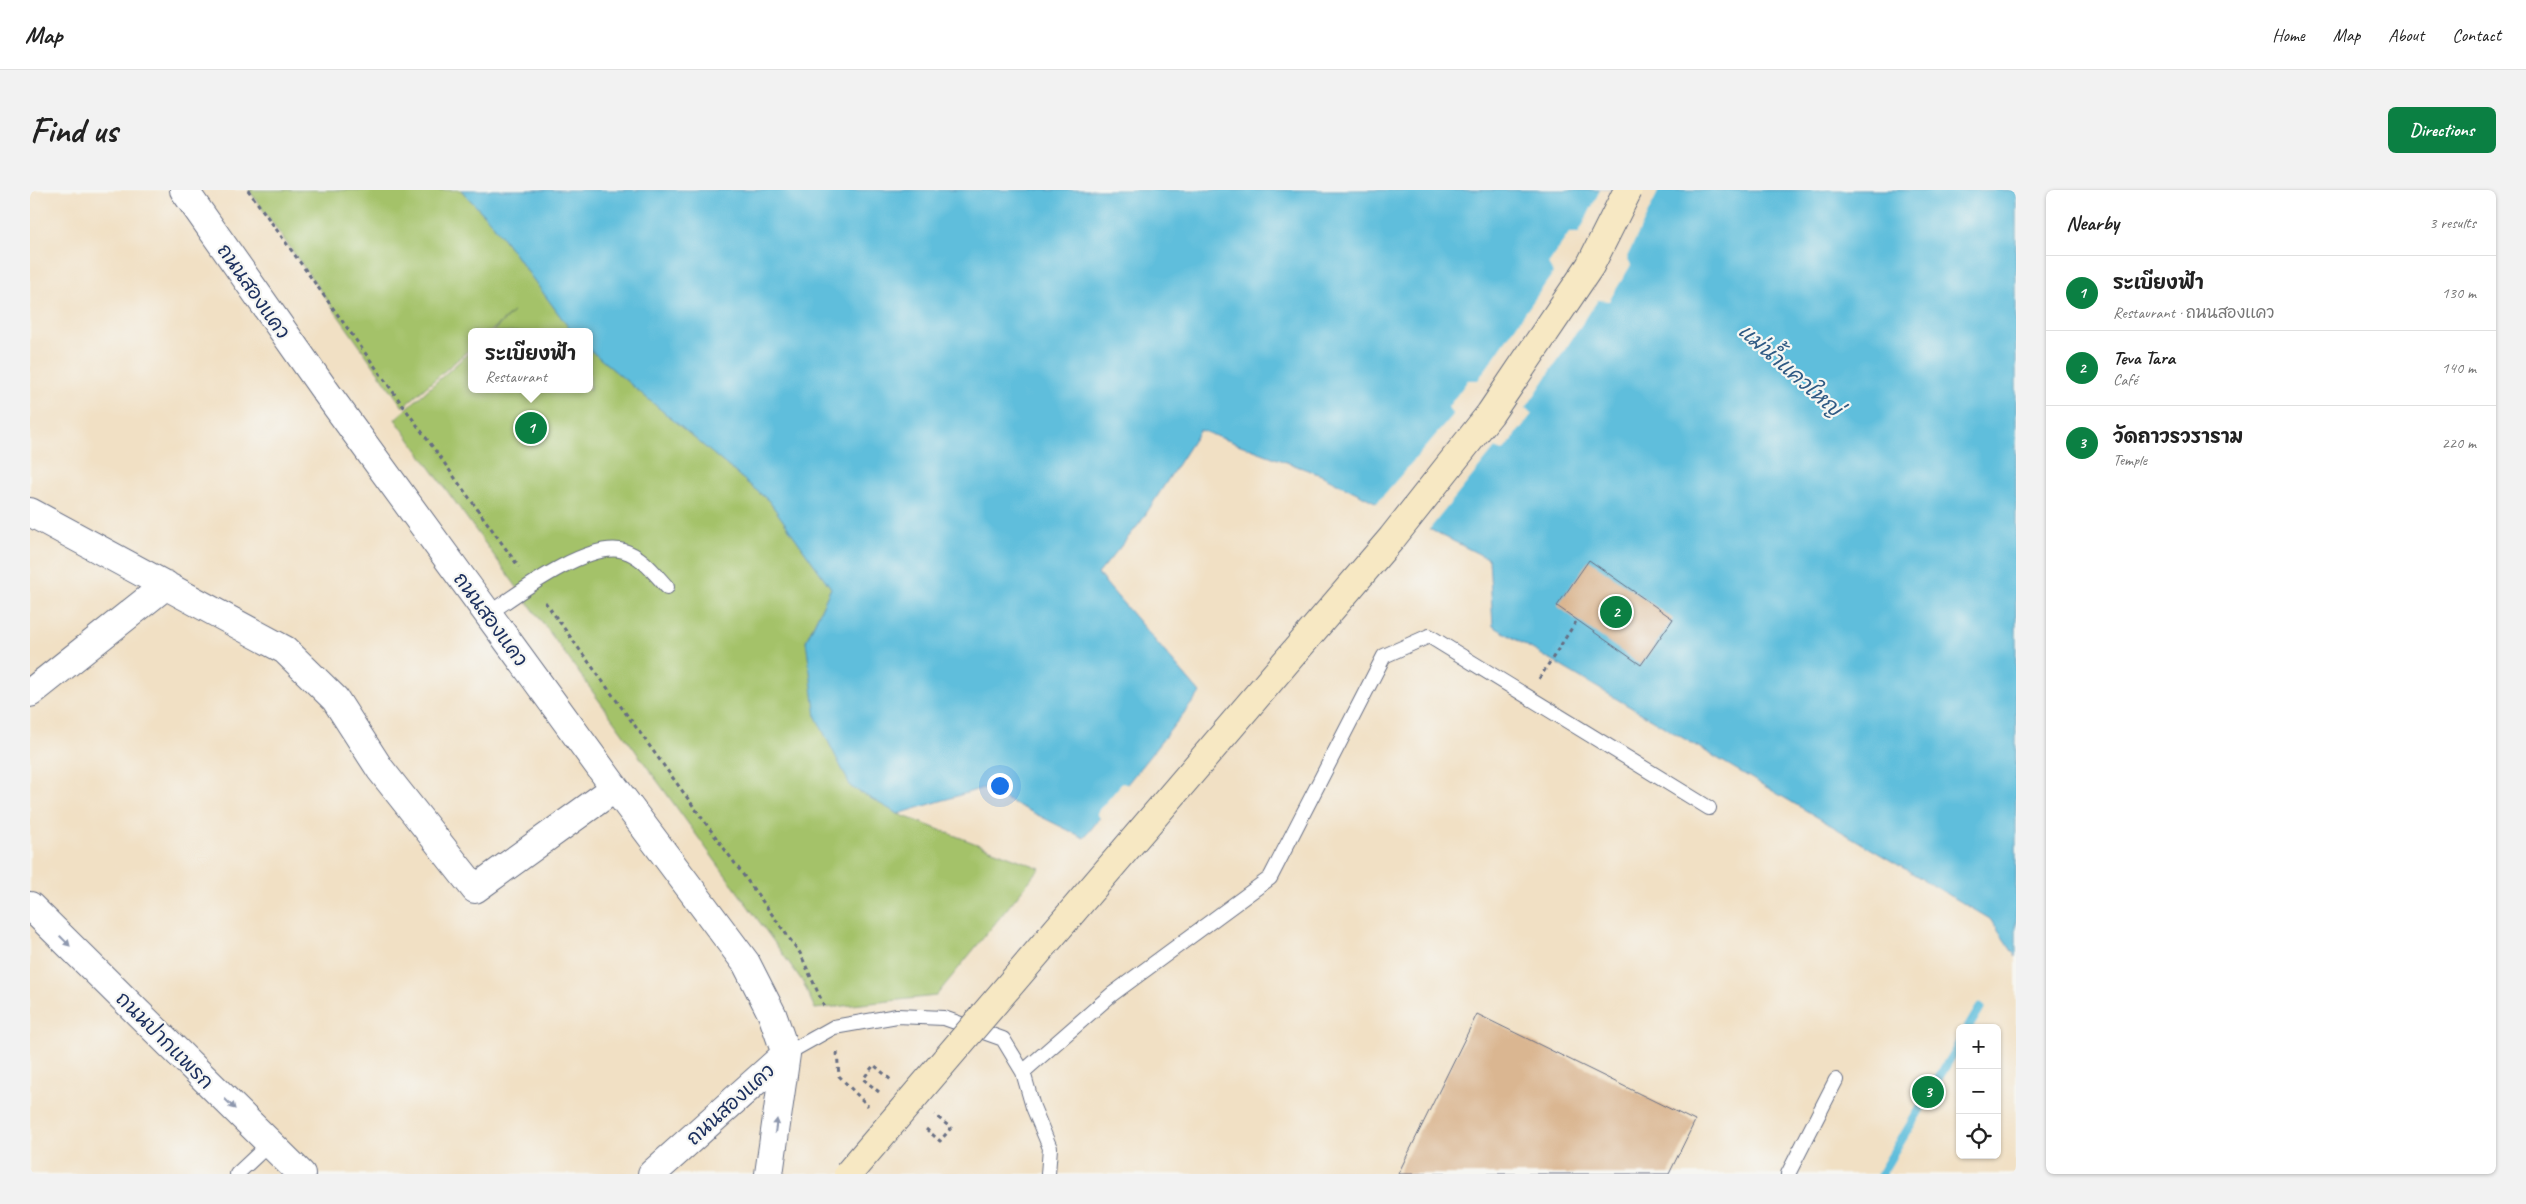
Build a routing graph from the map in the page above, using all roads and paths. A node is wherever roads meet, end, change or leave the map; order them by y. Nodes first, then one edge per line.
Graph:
1 (184, 190) edge
2 (248, 190) edge
3 (1628, 190) edge
4 (30, 512) edge
5 (532, 584) junction
6 (166, 585) junction
7 (667, 587) dead end
8 (488, 614) junction
9 (1577, 620) dead end
10 (1551, 660) dead end
11 (30, 693) edge
12 (615, 788) junction
13 (1709, 808) dead end
14 (30, 906) edge
15 (834, 1027) junction
16 (786, 1054) junction
17 (1023, 1072) junction
18 (1836, 1080) dead end
19 (893, 1081) dead end
20 (881, 1093) dead end
21 (869, 1107) dead end
22 (930, 1112) dead end
23 (920, 1124) dead end
24 (270, 1143) junction
25 (236, 1174) edge
26 (301, 1174) edge
27 (652, 1174) edge
28 (769, 1174) edge
29 (848, 1174) edge
30 (1048, 1174) edge
31 (1788, 1174) edge

1 - 8 street, ถนนสองแคว
2 - 5 path
3 - 29 main road, bridge
4 - 6 street
5 - 7 lane
5 - 8 lane
5 - 15 path
6 - 11 street
6 - 12 street
8 - 12 street, ถนนสองแคว
9 - 10 path
12 - 16 street, ถนนสองแคว
13 - 17 lane
14 -> 24 street, ถนนปากแพรก
15 - 16 lane
15 - 17 lane
15 - 21 path
16 - 27 street, ถนนสองแคว
28 -> 16 street, ถนนสองแคว
17 - 30 lane
18 - 31 lane
19 - 20 path
22 - 23 path
24 - 25 lane
24 - 26 street, ถนนปากแพรก

